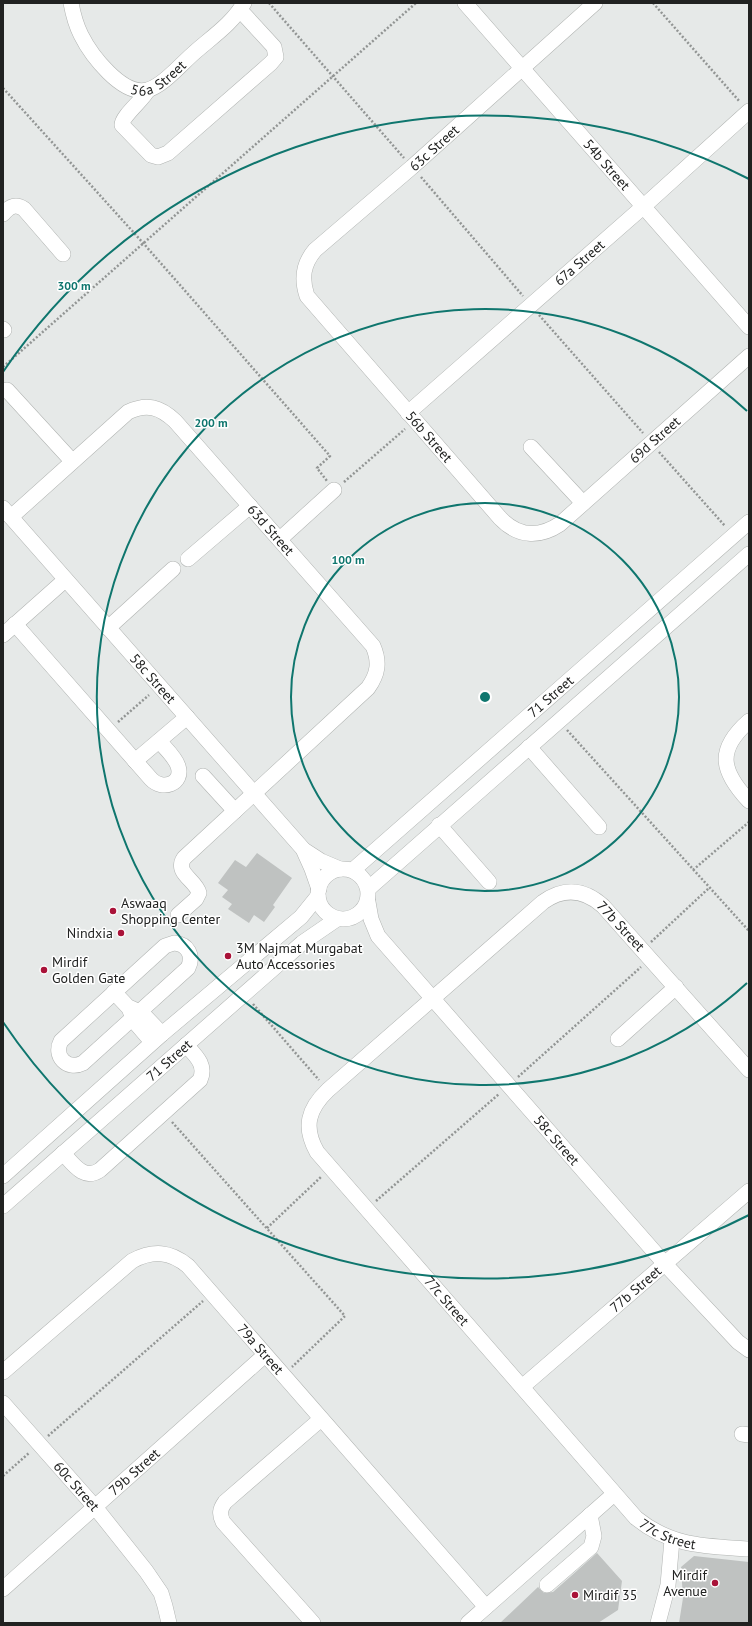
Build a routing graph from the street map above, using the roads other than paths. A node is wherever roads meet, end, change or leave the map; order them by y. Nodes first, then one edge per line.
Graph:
1 (71, 3) edge
2 (465, 3) edge
3 (595, 3) edge
4 (242, 6) edge
5 (523, 69) junction
6 (148, 90) junction
7 (749, 111) edge
8 (644, 206) junction
9 (3, 214) edge
10 (63, 254) dead end
11 (313, 304) joint
12 (749, 327) edge
13 (749, 356) edge
14 (7, 390) dead end
15 (411, 417) junction
16 (531, 447) dead end
17 (72, 461) junction
18 (334, 490) road end
19 (583, 503) junction
20 (250, 506) junction
21 (7, 512) edge
22 (749, 522) edge
23 (560, 524) joint
24 (280, 540) junction
25 (749, 554) edge
26 (188, 560) dead end
27 (173, 569) dead end
28 (65, 580) junction
29 (15, 624) junction
30 (108, 628) junction
31 (3, 635) edge
32 (187, 717) junction
33 (744, 725) edge
34 (159, 741) junction
35 (529, 747) junction
36 (135, 761) junction
37 (203, 776) dead end
38 (254, 793) junction
39 (749, 801) edge
40 (235, 811) junction
41 (439, 825) junction
42 (599, 827) dead end
43 (303, 849) junction
44 (347, 870) junction
45 (489, 882) dead end
46 (318, 893) junction
47 (368, 896) junction
48 (178, 915) dead end
49 (340, 919) junction
50 (378, 936) junction
51 (676, 987) junction
52 (114, 992) junction
53 (433, 997) junction
54 (133, 1012) junction
55 (157, 1038) junction
56 (618, 1039) dead end
57 (186, 1045) junction
58 (749, 1070) edge
59 (63, 1153) junction
60 (3, 1176) edge
61 (749, 1191) edge
62 (3, 1206) edge
63 (665, 1264) junction
64 (743, 1346) edge
65 (265, 1355) junction
66 (3, 1372) edge
67 (522, 1387) junction
68 (3, 1403) edge
69 (321, 1419) junction
70 (614, 1494) junction
71 (95, 1507) junction
72 (590, 1515) junction
73 (672, 1540) junction
74 (749, 1549) edge
75 (547, 1585) dead end
76 (668, 1585) junction
77 (3, 1589) edge
78 (486, 1607) junction
79 (169, 1623) edge
80 (312, 1623) edge
81 (468, 1623) edge
82 (658, 1623) edge
83 (668, 1623) edge

1 - 6 street, 56a Street
2 - 5 street, 54b Street
3 - 5 street, 63c Street
4 - 6 street, 56a Street
4 - 6 street
5 - 8 street, 54b Street
5 - 11 street, 63c Street
7 - 8 street, 67a Street
8 - 12 street, 54b Street
8 - 15 street, 67a Street
9 - 10 street
11 - 15 street, 56b Street
13 - 19 street, 69d Street
14 - 17 street
15 - 23 street, 56b Street
16 - 19 street
17 - 20 street, 63d Street
17 - 21 street, 63d Street
18 - 24 street
19 - 23 street, 69d Street
20 - 24 street, 63d Street
20 - 26 street
21 - 28 street, 58c Street
22 - 44 street, 71 Street
24 - 38 street, 63d Street
25 - 35 street, 71 Street
27 - 30 street
28 - 29 street
28 - 30 street, 58c Street
29 - 31 street
29 - 36 street
30 - 32 street, 58c Street
32 - 34 street
32 - 38 street, 58c Street
33 - 39 street
34 - 36 street
34 - 36 street
35 - 41 street, 71 Street
35 - 42 street
37 - 40 street
38 - 40 street, 63d Street
38 - 43 street, 58c Street
40 - 48 street, 63d Street
41 - 45 street
41 - 47 street, 71 Street
43 - 44 street, 58c Street
43 - 46 street, 58c Street
44 - 46 street
44 - 47 street
46 - 49 street
46 - 55 street, 71 Street
47 - 49 street
47 - 50 street, 58c Street
49 - 50 street, 58c Street
49 - 57 street, 71 Street
50 - 53 street, 58c Street
51 - 53 street, 77b Street
51 - 56 street
51 - 58 street, 77b Street
52 - 54 street
52 - 54 street
52 - 54 street
53 - 63 street, 58c Street
53 - 67 street, 77c Street
54 - 55 street
55 - 60 street, 71 Street
57 - 59 street, 71 Street
57 - 59 street
59 - 62 street, 71 Street
61 - 63 street, 77b Street
63 - 64 street, 58c Street
63 - 67 street, 77b Street
65 - 66 street, 79a Street
65 - 69 street, 79a Street
65 - 71 street, 79b Street
67 - 70 street, 77c Street
68 - 71 street, 60c Street
69 - 78 street, 79a Street
69 - 80 street
70 - 72 street
70 - 73 street, 77c Street
71 - 77 street, 79b Street
71 - 79 street, 60c Street
72 - 75 street
72 - 78 street
73 - 74 street, 77c Street
73 - 76 street
76 - 82 street
76 - 83 street
78 - 81 street

